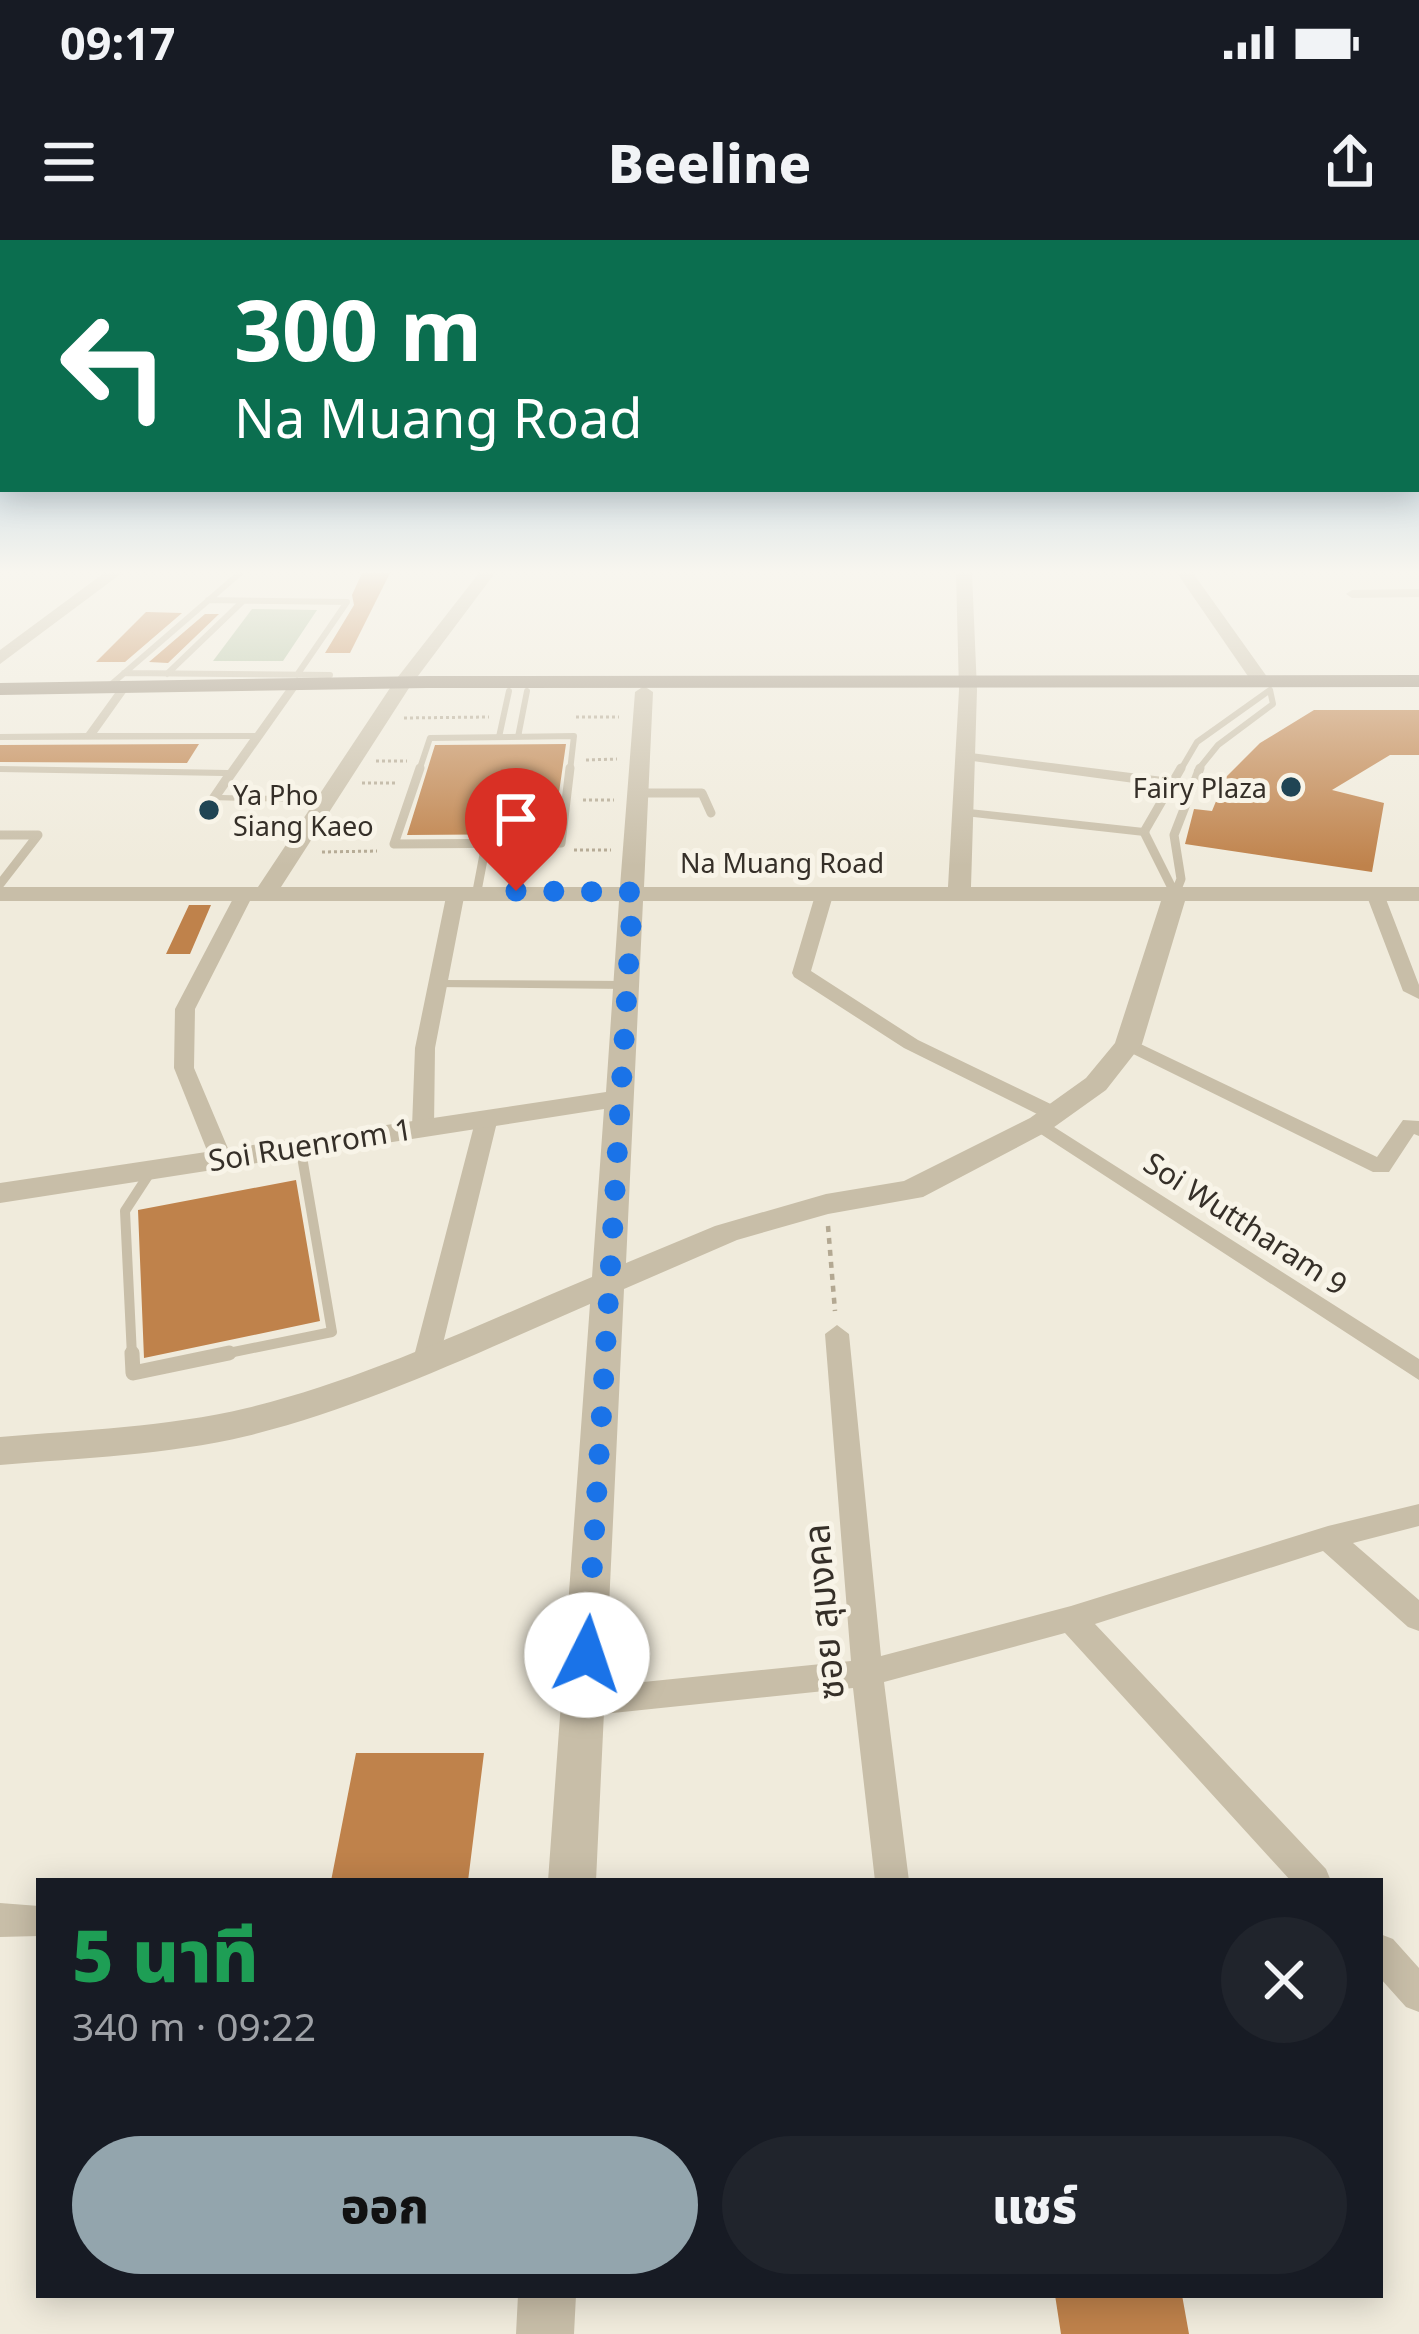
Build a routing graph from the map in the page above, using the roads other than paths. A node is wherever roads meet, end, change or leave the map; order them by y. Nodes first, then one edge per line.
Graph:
1 (131, 671) edge
2 (170, 671) edge
3 (302, 671) edge
4 (413, 671) edge
5 (967, 671) edge
6 (1255, 671) edge
7 (330, 675) dead end
8 (160, 680) junction
9 (296, 680) junction
10 (118, 683) junction
11 (1419, 685) edge
12 (401, 686) junction
13 (968, 686) junction
14 (1266, 686) junction
15 (0, 688) edge
16 (518, 691) junction
17 (644, 697) junction
18 (258, 736) junction
19 (0, 737) edge
20 (89, 737) junction
21 (499, 737) junction
22 (518, 737) junction
23 (962, 756) junction
24 (0, 769) edge
25 (231, 773) junction
26 (1171, 782) junction
27 (332, 792) junction
28 (638, 796) junction
29 (960, 812) junction
30 (711, 813) dead end
31 (1144, 832) junction
32 (0, 835) edge
33 (486, 844) junction
34 (0, 884) edge
35 (466, 892) junction
36 (633, 892) junction
37 (825, 892) junction
38 (255, 893) junction
39 (958, 893) junction
40 (1175, 893) junction
41 (0, 894) edge
42 (1375, 894) junction
43 (1419, 894) edge
44 (440, 984) junction
45 (627, 985) junction
46 (1419, 993) edge
47 (1128, 1044) junction
48 (621, 1098) junction
49 (487, 1118) junction
50 (1047, 1119) junction
51 (423, 1126) junction
52 (1419, 1129) edge
53 (300, 1145) junction
54 (220, 1158) junction
55 (153, 1168) junction
56 (0, 1193) edge
57 (612, 1280) junction
58 (837, 1334) road end
59 (426, 1360) junction
60 (1419, 1371) edge
61 (0, 1451) edge
62 (1419, 1515) edge
63 (1328, 1538) junction
64 (1419, 1618) edge
65 (1071, 1619) junction
66 (867, 1673) junction
67 (584, 1702) junction
68 (572, 1878) edge
69 (892, 1878) edge
70 (1311, 1878) edge
71 (1383, 1955) edge
72 (1419, 1994) edge
73 (547, 2298) edge
74 (544, 2334) edge

1 - 10 lane
2 - 8 lane
3 - 9 lane
4 - 12 street
5 - 13 street
6 - 14 street
7 - 9 lane
8 - 9 main road
8 - 10 main road
9 - 12 main road
9 - 18 street
10 - 15 main road
10 - 20 street
11 - 14 main road
12 - 16 main road
12 - 17 main road
12 - 27 street
13 - 14 main road
13 - 17 main road
13 - 23 street
14 - 26 lane
14 - 40 lane
16 - 17 main road
16 - 21 lane
16 - 22 lane
17 - 28 street
18 - 20 street
18 - 25 street
19 - 20 street
21 - 22 lane
21 - 33 lane
22 - 33 lane
23 - 26 street
23 - 29 street
24 - 25 street
25 - 27 street
26 - 31 lane
27 - 38 street
28 - 30 lane
28 - 36 street
29 - 31 street
29 - 39 street
31 - 40 lane
32 - 34 lane
33 - 35 lane
35 - 36 street, Na Muang Road
35 - 38 street, Na Muang Road
35 - 44 street
36 - 37 street, Na Muang Road
36 - 45 street
37 - 39 street, Na Muang Road
37 - 50 street, Soi Wuttharam 9
38 - 41 street, Na Muang Road
38 - 54 street
39 - 40 street, Na Muang Road
40 - 42 street, Na Muang Road
40 - 47 street
42 - 43 street, Na Muang Road
42 - 46 street
44 - 45 street
44 - 51 street
45 - 48 street
47 - 50 street
47 - 52 street
48 - 49 street, Soi Ruenrom 1
48 - 57 street
49 - 51 street, Soi Ruenrom 1
49 - 59 street
50 - 57 street
50 - 60 street, Soi Wuttharam 9
51 - 53 street, Soi Ruenrom 1
53 - 54 street, Soi Ruenrom 1
53 - 55 lane
54 - 55 street, Soi Ruenrom 1
55 - 56 street, Soi Ruenrom 1
57 - 59 street
57 - 67 street
58 - 66 street, ซอย สุมงคล
59 - 61 street
62 - 63 street
63 - 64 street
63 - 65 street
65 - 66 street
65 - 70 street
66 - 67 street
66 - 69 street, ซอย สุมงคล
67 - 68 street
71 - 72 street
73 - 74 street

